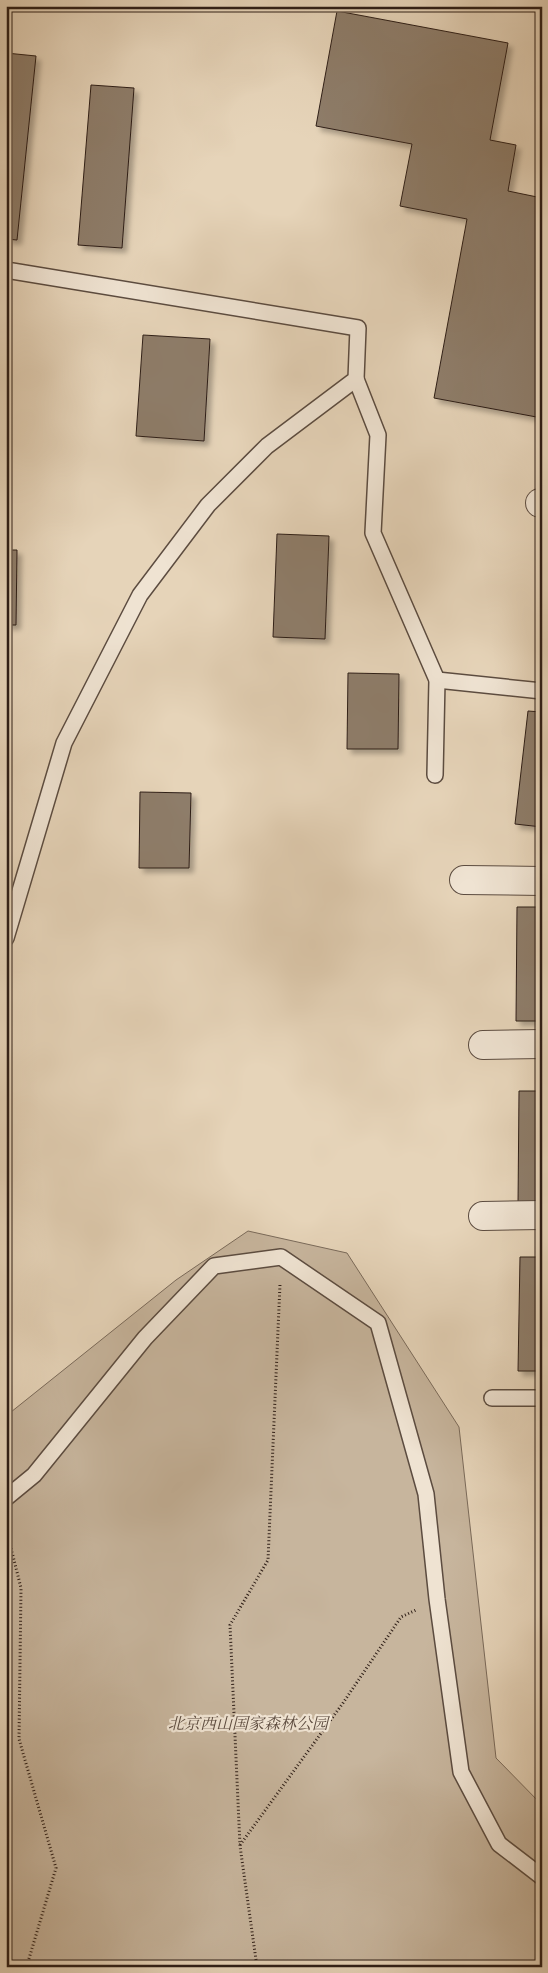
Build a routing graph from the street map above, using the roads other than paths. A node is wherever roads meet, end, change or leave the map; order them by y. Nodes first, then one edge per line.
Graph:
1 (6, 270) edge
2 (356, 378) junction
3 (437, 680) junction
4 (542, 691) edge
5 (435, 775) dead end
6 (464, 880) dead end
7 (542, 881) edge
8 (6, 938) edge
9 (542, 1044) edge
10 (483, 1045) dead end
11 (542, 1215) edge
12 (483, 1216) dead end
13 (492, 1398) dead end
14 (542, 1398) edge
15 (6, 1498) edge
16 (542, 1877) edge

1 - 2 lane
2 - 3 lane
2 - 8 lane
3 - 4 lane
3 - 5 lane
6 - 7 street
9 - 10 street
11 - 12 street
13 - 14 lane
15 - 16 lane

